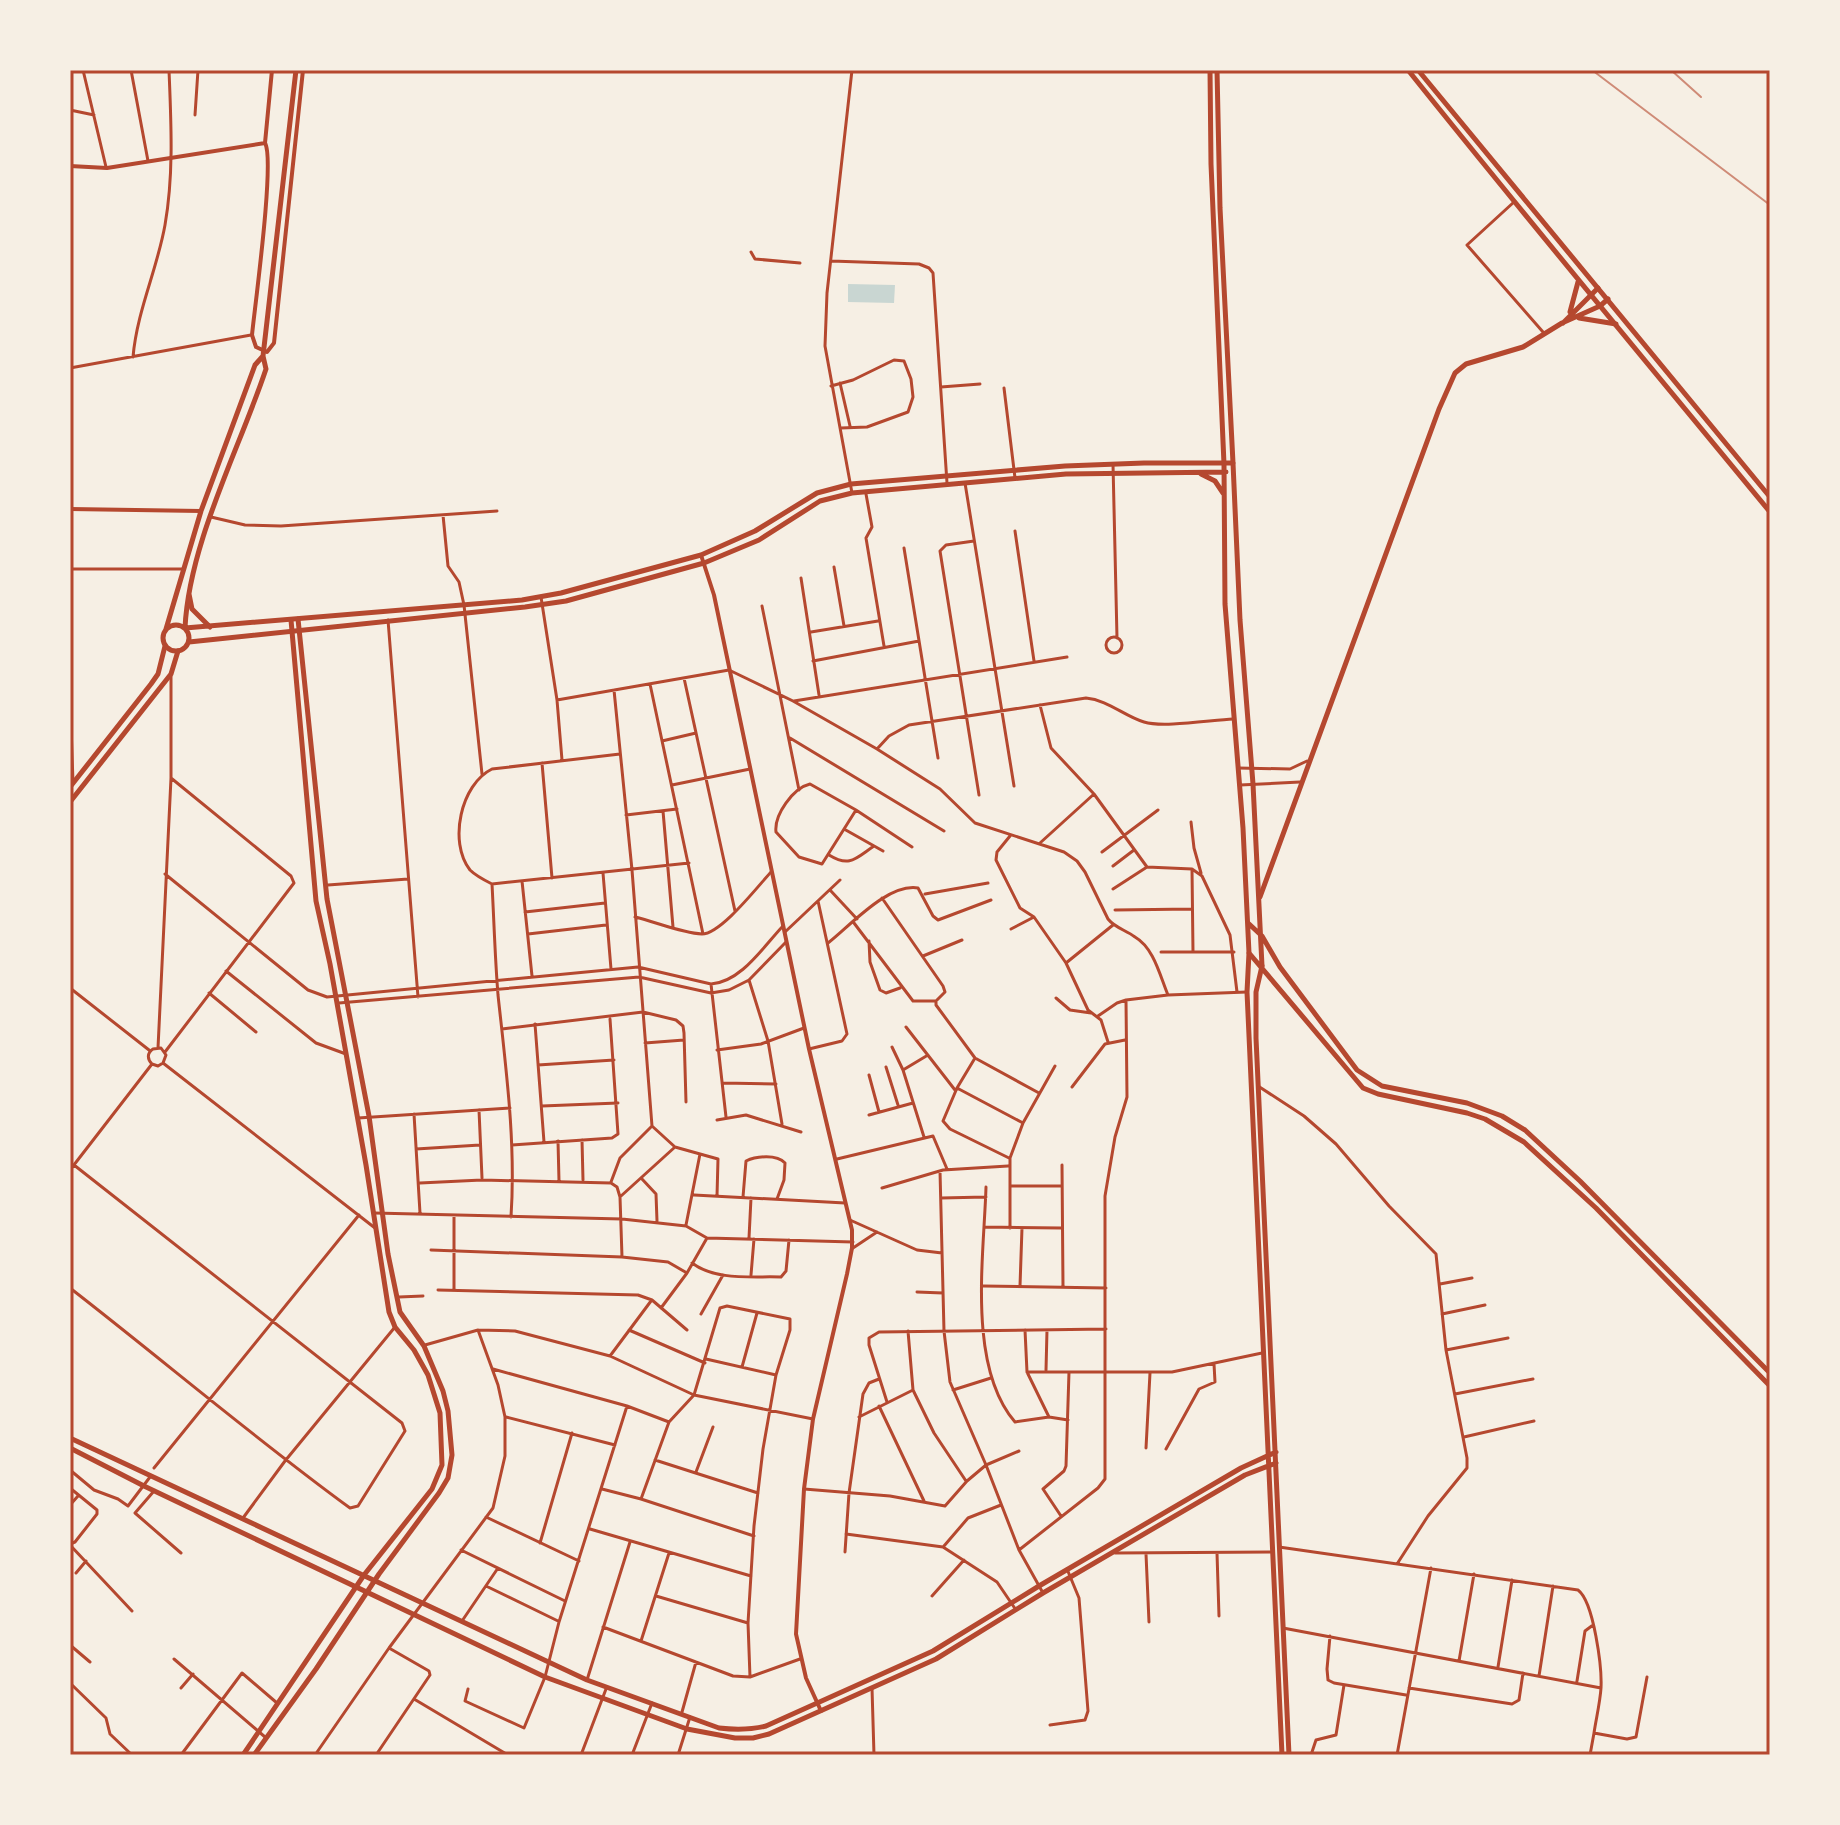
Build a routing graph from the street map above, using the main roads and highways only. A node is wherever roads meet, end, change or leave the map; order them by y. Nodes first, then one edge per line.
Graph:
1 (296, 70) edge
2 (1210, 70) edge
3 (1217, 70) edge
4 (1408, 70) edge
5 (1418, 70) edge
6 (1578, 282) junction
7 (1598, 287) junction
8 (1590, 295) junction
9 (1608, 299) junction
10 (1600, 306) junction
11 (1570, 313) junction
12 (1576, 318) junction
13 (1562, 323) junction
14 (1617, 324) junction
15 (263, 354) junction
16 (1233, 463) junction
17 (1224, 464) junction
18 (1224, 472) junction
19 (1233, 472) junction
20 (1198, 473) junction
21 (1225, 497) junction
22 (1770, 497) edge
23 (1770, 512) edge
24 (188, 589) junction
25 (294, 620) junction
26 (210, 627) junction
27 (185, 628) junction
28 (166, 629) junction
29 (300, 629) junction
30 (292, 630) junction
31 (189, 642) junction
32 (165, 646) junction
33 (178, 651) junction
34 (158, 672) junction
35 (170, 675) junction
36 (72, 785) edge
37 (70, 802) edge
38 (1260, 897) junction
39 (1248, 923) junction
40 (1262, 936) junction
41 (1249, 953) junction
42 (1262, 966) junction
43 (416, 1336) junction
44 (408, 1343) junction
45 (1770, 1373) edge
46 (1770, 1386) edge
47 (70, 1438) edge
48 (70, 1448) edge
49 (1272, 1453) junction
50 (443, 1455) junction
51 (452, 1455) junction
52 (1272, 1464) junction
53 (364, 1575) junction
54 (375, 1580) junction
55 (357, 1586) junction
56 (368, 1592) junction
57 (316, 1648) junction
58 (325, 1655) junction
59 (243, 1755) edge
60 (254, 1755) edge
61 (1282, 1755) edge
62 (1289, 1755) edge

1 - 15 main road
2 - 17 main road
3 - 16 main road
4 - 6 main road
5 - 7 main road
6 - 8 main road
6 - 11 main road
7 - 8 main road
7 - 9 main road
8 - 10 main road
8 - 11 main road
9 - 10 main road
9 - 22 main road
10 - 12 main road
10 - 14 main road
11 - 13 main road
12 - 13 main road
12 - 14 main road
13 - 38 main road
14 - 23 main road
15 - 24 main road
15 - 28 main road
16 - 17 main road
16 - 19 main road
17 - 18 main road
17 - 25 main road
18 - 19 main road
18 - 20 main road
18 - 21 main road
19 - 38 main road
20 - 21 main road
20 - 29 main road
21 - 39 main road
24 - 26 main road
24 - 27 main road
25 - 26 main road
25 - 29 main road
25 - 30 main road
26 - 27 main road
27 - 28 main road
27 - 31 main road
28 - 32 main road
29 - 30 main road
29 - 43 main road
30 - 31 main road
30 - 44 main road
31 - 33 main road
32 - 33 main road
32 - 34 main road
33 - 35 main road
34 - 35 main road
34 - 36 main road
35 - 37 main road
38 - 40 main road
39 - 40 main road
39 - 41 main road
40 - 42 main road
40 - 45 main road
41 - 42 main road
41 - 49 main road
42 - 46 main road
42 - 49 main road
43 - 44 main road
43 - 51 main road
44 - 50 main road
47 - 53 main road
48 - 55 main road
49 - 52 main road
49 - 54 main road
50 - 51 main road
50 - 53 main road
51 - 54 main road
52 - 56 main road
52 - 61 main road
52 - 62 main road
53 - 54 main road
53 - 55 main road
54 - 56 main road
55 - 56 main road
55 - 57 main road
56 - 58 main road
57 - 58 main road
57 - 59 main road
58 - 60 main road

